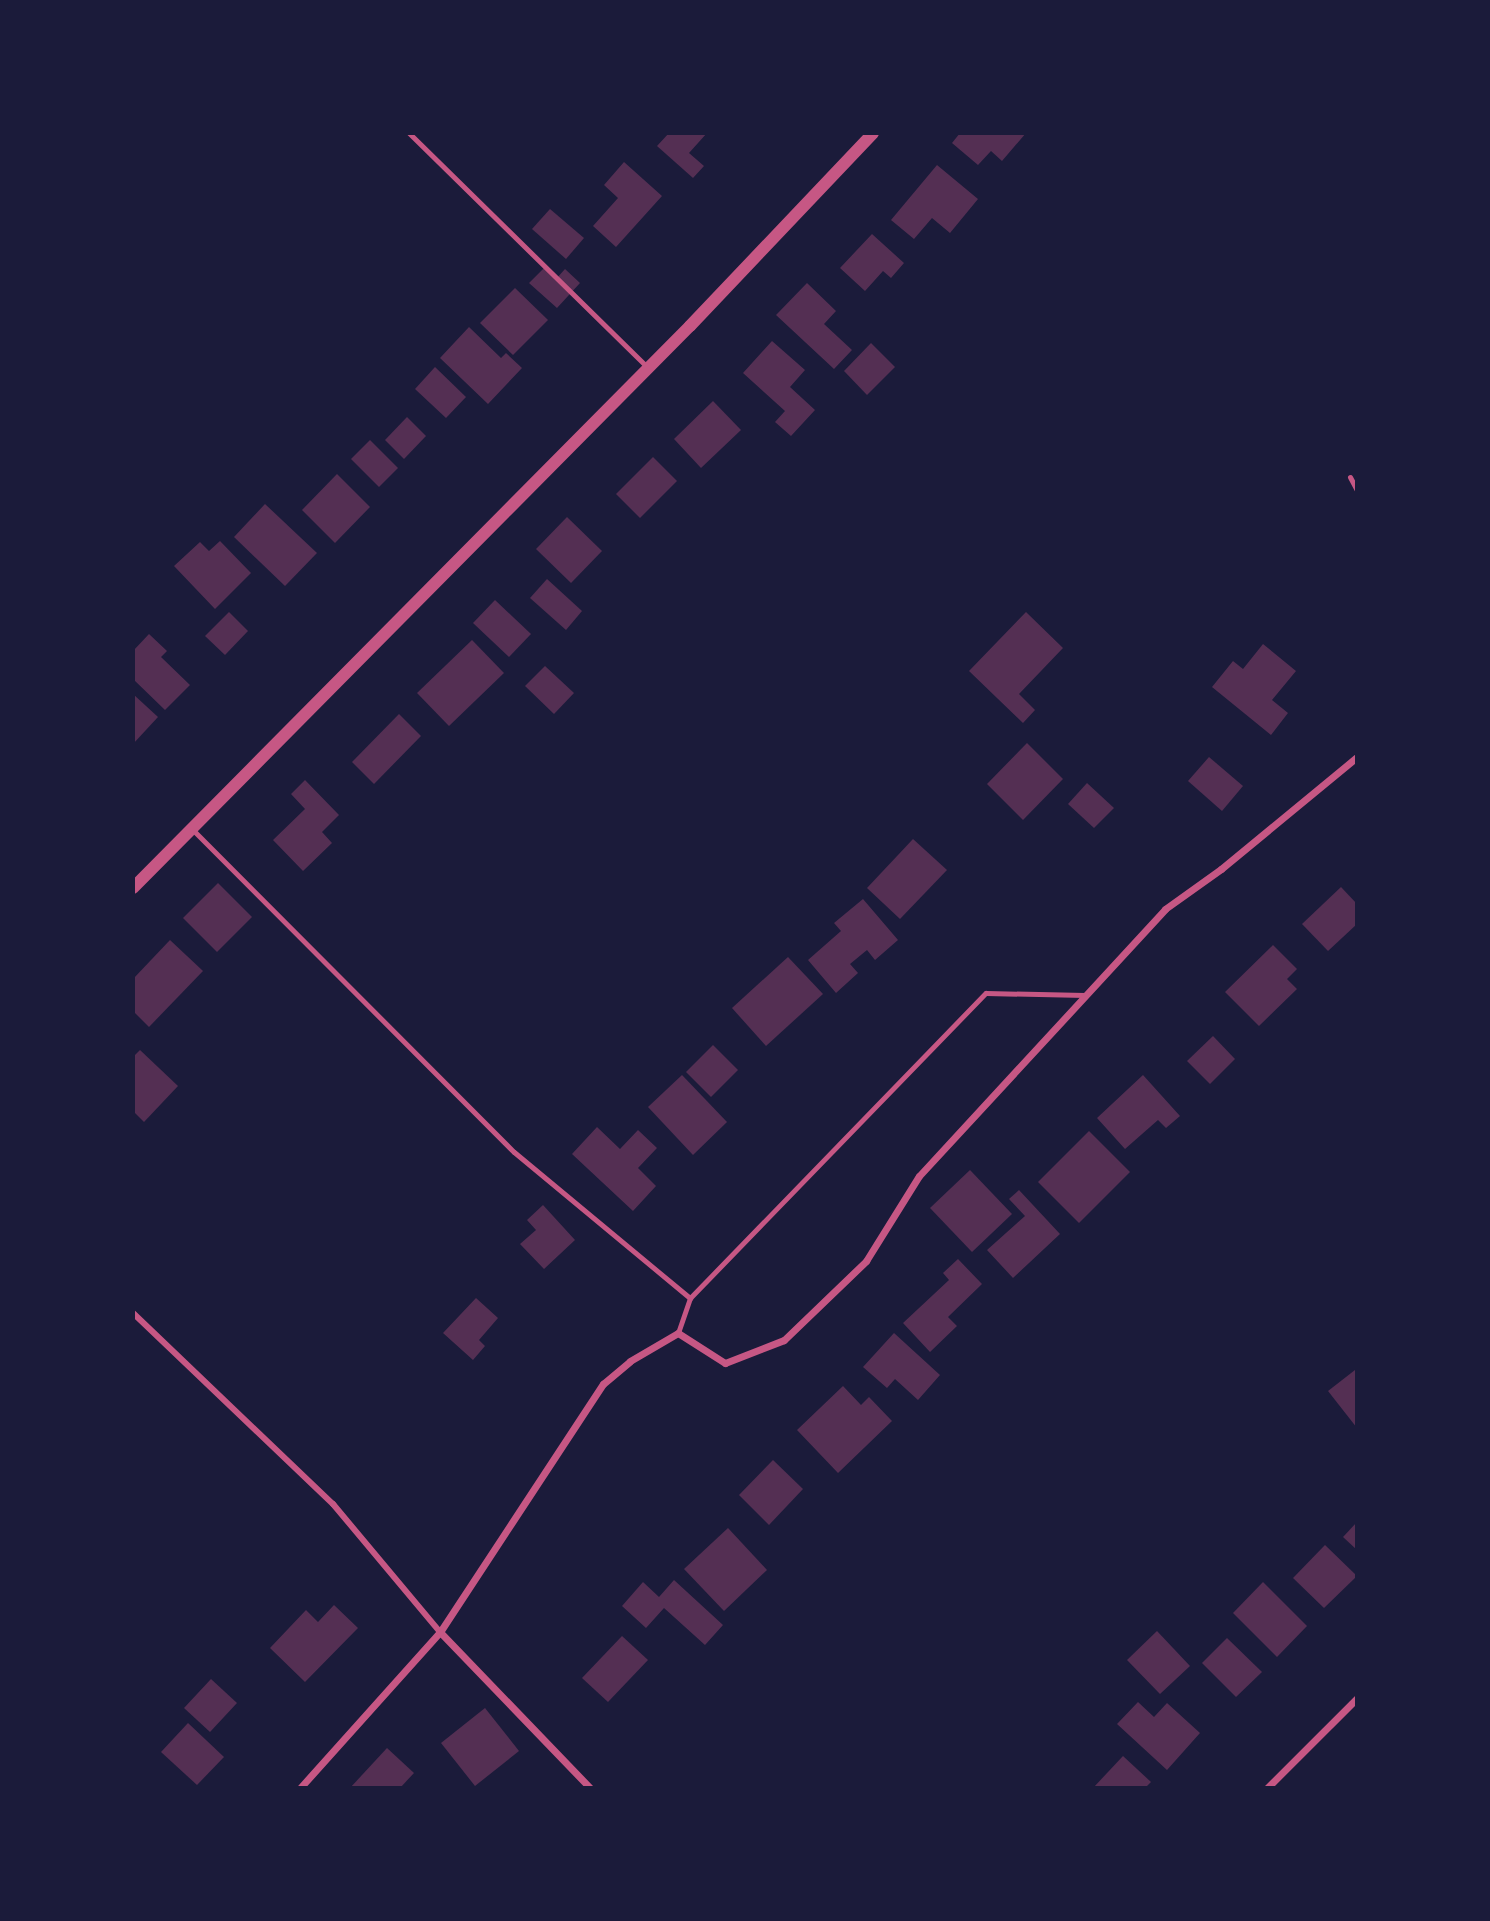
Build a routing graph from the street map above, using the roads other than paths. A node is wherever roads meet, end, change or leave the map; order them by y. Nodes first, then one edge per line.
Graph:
1 (409, 133) edge
2 (873, 133) edge
3 (648, 368) junction
4 (1350, 477) dead end
5 (1357, 490) edge
6 (1357, 757) edge
7 (191, 828) junction
8 (133, 888) edge
9 (1085, 995) junction
10 (690, 1297) junction
11 (133, 1313) edge
12 (678, 1333) junction
13 (440, 1632) junction
14 (1357, 1698) edge
15 (300, 1788) edge
16 (590, 1788) edge
17 (1267, 1788) edge

1 - 3 lane
2 - 3 street
3 - 7 street
4 - 5 lane
6 - 9 street
7 - 8 street
7 - 10 lane
9 - 10 lane
9 - 12 street
10 - 12 lane
11 - 13 street
12 - 13 street
13 - 15 street
13 - 16 street
14 - 17 street

